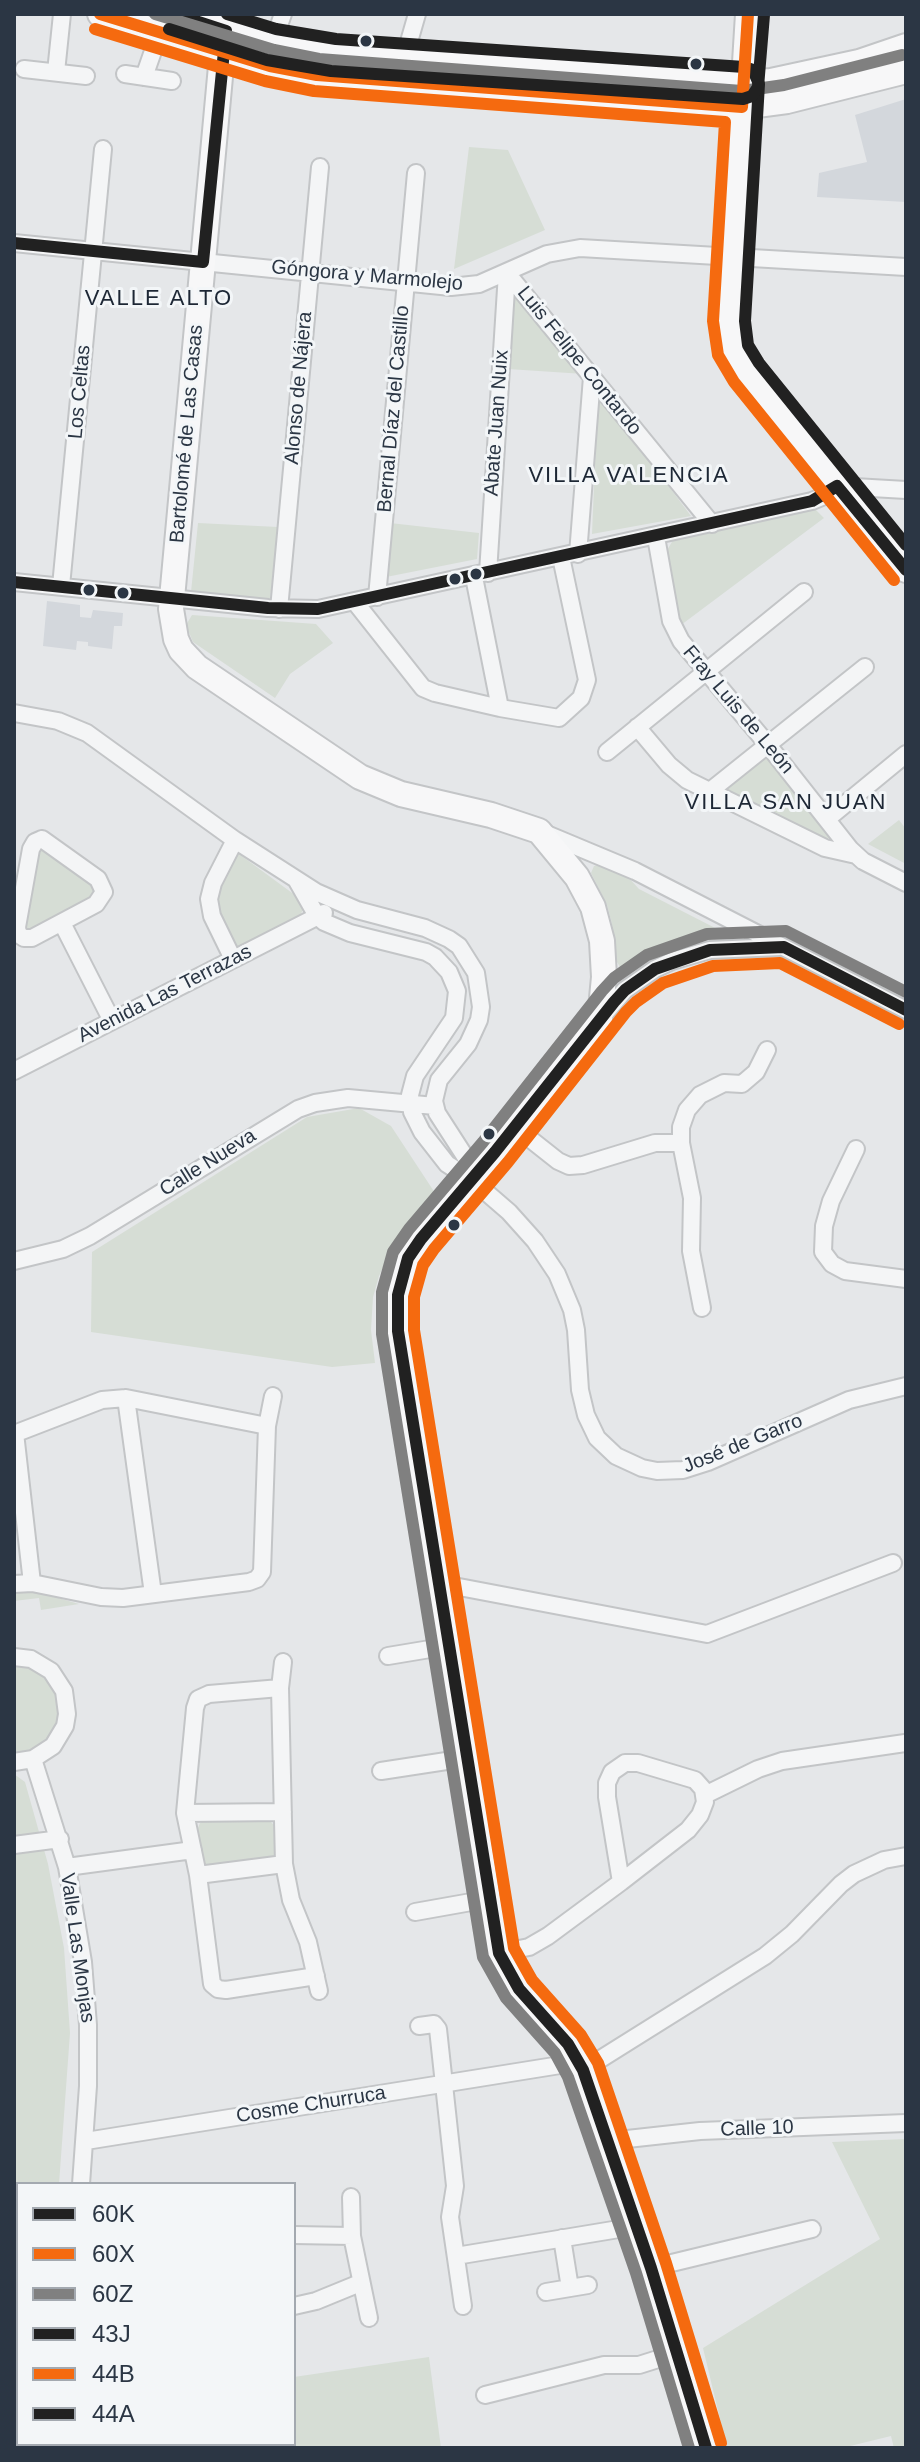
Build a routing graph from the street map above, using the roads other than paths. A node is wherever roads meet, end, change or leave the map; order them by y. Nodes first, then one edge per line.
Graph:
1 (62, 14) edge
2 (100, 14) edge
3 (283, 14) edge
4 (417, 14) edge
5 (748, 14) edge
6 (175, 19) edge
7 (224, 42) junction
8 (272, 45) junction
9 (902, 60) edge
10 (24, 69) dead end
11 (402, 71) junction
12 (56, 72) junction
13 (125, 74) dead end
14 (86, 76) dead end
15 (144, 77) junction
16 (172, 81) dead end
17 (742, 95) junction
18 (103, 149) dead end
19 (320, 167) dead end
20 (416, 173) dead end
21 (14, 243) edge
22 (93, 251) junction
23 (733, 257) junction
24 (203, 262) junction
25 (906, 267) edge
26 (309, 272) junction
27 (507, 273) junction
28 (405, 282) junction
29 (592, 377) junction
30 (837, 486) junction
31 (906, 490) edge
32 (712, 524) junction
33 (656, 537) junction
34 (570, 556) junction
35 (906, 570) edge
36 (481, 575) junction
37 (14, 582) edge
38 (61, 586) junction
39 (804, 592) dead end
40 (377, 597) junction
41 (172, 598) junction
42 (355, 602) junction
43 (279, 609) junction
44 (865, 667) dead end
45 (706, 671) junction
46 (500, 708) junction
47 (14, 713) edge
48 (637, 727) junction
49 (768, 745) junction
50 (607, 752) dead end
51 (906, 754) edge
52 (710, 791) junction
53 (827, 819) junction
54 (539, 831) junction
55 (235, 840) junction
56 (856, 855) junction
57 (297, 881) junction
58 (906, 882) edge
59 (357, 910) junction
60 (317, 916) junction
61 (62, 923) junction
62 (784, 947) junction
63 (233, 959) junction
64 (906, 1010) edge
65 (600, 1019) junction
66 (112, 1021) junction
67 (767, 1050) dead end
68 (14, 1071) edge
69 (411, 1104) junction
70 (435, 1106) junction
71 (515, 1127) junction
72 (681, 1143) junction
73 (856, 1149) dead end
74 (472, 1180) junction
75 (14, 1261) edge
76 (906, 1279) edge
77 (702, 1308) dead end
78 (906, 1386) edge
79 (273, 1396) dead end
80 (126, 1398) junction
81 (267, 1426) junction
82 (15, 1433) edge
83 (893, 1563) dead end
84 (32, 1583) junction
85 (438, 1583) junction
86 (14, 1584) edge
87 (153, 1594) junction
88 (448, 1646) junction
89 (388, 1656) dead end
90 (14, 1657) edge
91 (283, 1662) dead end
92 (280, 1688) junction
93 (905, 1743) edge
94 (466, 1758) junction
95 (33, 1759) junction
96 (14, 1762) edge
97 (381, 1771) dead end
98 (705, 1795) junction
99 (283, 1812) junction
100 (185, 1813) junction
101 (60, 1839) junction
102 (14, 1845) edge
103 (193, 1850) junction
104 (906, 1856) edge
105 (284, 1864) junction
106 (67, 1867) junction
107 (198, 1875) junction
108 (621, 1882) junction
109 (488, 1899) junction
110 (415, 1912) dead end
111 (499, 1953) junction
112 (419, 2026) dead end
113 (581, 2066) junction
114 (445, 2084) junction
115 (906, 2123) edge
116 (86, 2141) junction
117 (609, 2141) junction
118 (81, 2182) edge
119 (351, 2197) dead end
120 (637, 2226) junction
121 (812, 2229) dead end
122 (296, 2235) edge
123 (352, 2236) junction
124 (562, 2238) junction
125 (456, 2256) junction
126 (651, 2268) junction
127 (360, 2283) junction
128 (588, 2285) dead end
129 (570, 2288) junction
130 (546, 2292) dead end
131 (296, 2305) edge
132 (463, 2306) dead end
133 (369, 2318) dead end
134 (677, 2353) junction
135 (485, 2395) dead end
136 (706, 2448) edge

1 - 12 street
2 - 6 street
3 - 8 street
4 - 11 street
5 - 17 street
6 - 7 street
6 - 15 street
7 - 8 street
7 - 11 street
7 - 24 street, Bartolomé de Las Casas
8 - 11 street
9 - 17 street
10 - 12 street
11 - 17 street
12 - 14 street
13 - 15 street
15 - 16 street
17 - 23 street
18 - 22 street, Los Celtas
19 - 26 street, Alonso de Nájera
20 - 28 street, Bernal Díaz del Castillo
21 - 22 street, Góngora y Marmolejo
22 - 24 street, Góngora y Marmolejo
22 - 38 street, Los Celtas
23 - 25 street, Góngora y Marmolejo
23 - 27 street, Góngora y Marmolejo
23 - 30 street
24 - 26 street, Góngora y Marmolejo
24 - 41 street, Bartolomé de Las Casas
26 - 28 street, Góngora y Marmolejo
26 - 43 street, Alonso de Nájera
27 - 28 street, Góngora y Marmolejo
27 - 29 street, Luis Felipe Contardo
27 - 36 street, Abate Juan Nuix
28 - 40 street, Bernal Díaz del Castillo
29 - 32 street, Luis Felipe Contardo
29 - 34 street
30 - 31 street
30 - 32 street
30 - 35 street
32 - 33 street
33 - 34 street
33 - 45 street, Fray Luis de León
34 - 36 street
34 - 46 street
36 - 40 street
36 - 46 street, Abate Juan Nuix
37 - 38 street
38 - 41 street
39 - 45 street
40 - 42 street
41 - 43 street
41 - 54 street, Bartolomé de Las Casas
42 - 43 street
42 - 46 street
44 - 49 street
45 - 48 street
45 - 49 street, Fray Luis de León
47 - 55 street, Avenida Las Terrazas
48 - 50 street
48 - 52 street
49 - 52 street
49 - 53 street, Fray Luis de León
51 - 53 street
52 - 56 street
53 - 56 street, Fray Luis de León
54 - 62 street
54 - 65 street
55 - 57 street, Avenida Las Terrazas
55 - 63 street
56 - 58 street, Fray Luis de León
57 - 59 street, Avenida Las Terrazas
57 - 60 street, Avenida Las Terrazas
59 - 60 street, Avenida Las Terrazas
59 - 70 street, Avenida Las Terrazas
60 - 63 street, Avenida Las Terrazas
60 - 69 street
61 - 61 street
61 - 66 street
62 - 64 street
62 - 65 street
63 - 66 street, Avenida Las Terrazas
65 - 71 street
66 - 68 street, Avenida Las Terrazas
67 - 72 street
69 - 70 street, Calle Nueva
69 - 74 street
69 - 75 street, Calle Nueva
70 - 74 street
71 - 72 street
71 - 74 street
72 - 77 street
73 - 76 street
74 - 78 street, José de Garro
74 - 85 street
79 - 81 street
80 - 81 street
80 - 82 street
80 - 87 street
81 - 87 street
82 - 84 street
83 - 85 street
84 - 86 street
84 - 87 street
85 - 88 street
88 - 89 street
88 - 94 street
90 - 95 street
91 - 92 street
92 - 99 street
92 - 100 street
93 - 98 street
94 - 97 street
94 - 109 street
95 - 96 street
95 - 101 street, Valle Las Monjas
98 - 108 street
98 - 108 street
99 - 100 street
99 - 105 street
100 - 103 street
101 - 102 street
101 - 106 street, Valle Las Monjas
103 - 106 street
103 - 107 street
104 - 113 street, Cosme Churruca
105 - 107 street
105 - 107 street
106 - 116 street, Valle Las Monjas
108 - 111 street
109 - 110 street
109 - 111 street
111 - 113 street
112 - 114 street
113 - 114 street, Cosme Churruca
113 - 117 street
114 - 116 street, Cosme Churruca
114 - 125 street
115 - 117 street, Calle 10
116 - 118 street
117 - 120 street
119 - 123 street
120 - 124 street
120 - 126 street
121 - 126 street
122 - 123 street
123 - 127 street
124 - 125 street
124 - 129 street
125 - 132 street
126 - 134 street
127 - 131 street
127 - 133 street
128 - 129 street
129 - 130 street
134 - 135 street
134 - 136 street

